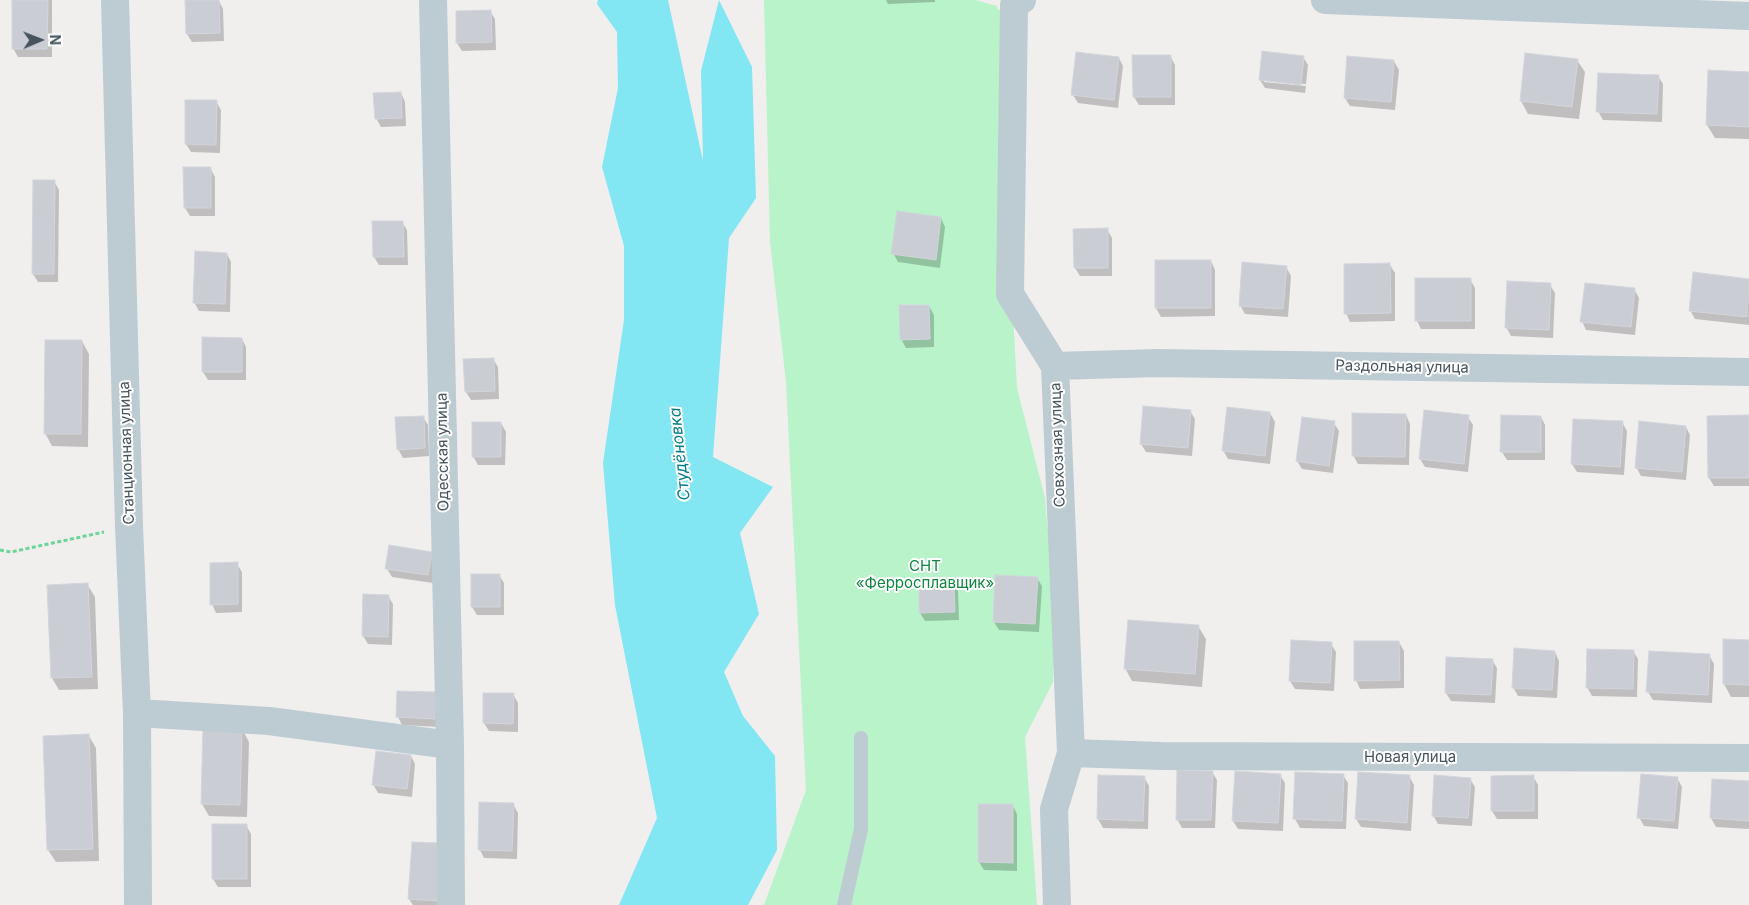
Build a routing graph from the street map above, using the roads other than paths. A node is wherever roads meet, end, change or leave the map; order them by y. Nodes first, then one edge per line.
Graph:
1 (115, 0) edge
2 (433, 0) edge
3 (1022, 0) edge
4 (1325, 0) edge
5 (1749, 16) edge
6 (1055, 366) junction
7 (1749, 372) edge
8 (137, 713) junction
9 (861, 738) dead end
10 (450, 746) junction
11 (1070, 753) junction
12 (1749, 758) edge
13 (138, 905) edge
14 (451, 905) edge
15 (844, 905) edge
16 (1057, 905) edge

1 - 8 street, Станционная улица
2 - 10 street, Одесская улица
3 - 6 street, Совхозная улица
4 - 5 street
6 - 7 street, Раздольная улица
6 - 11 street, Совхозная улица
8 - 10 street
8 - 13 street, Станционная улица
9 - 15 lane
10 - 14 street, Одесская улица
11 - 12 street, Новая улица
11 - 16 street, Совхозная улица

